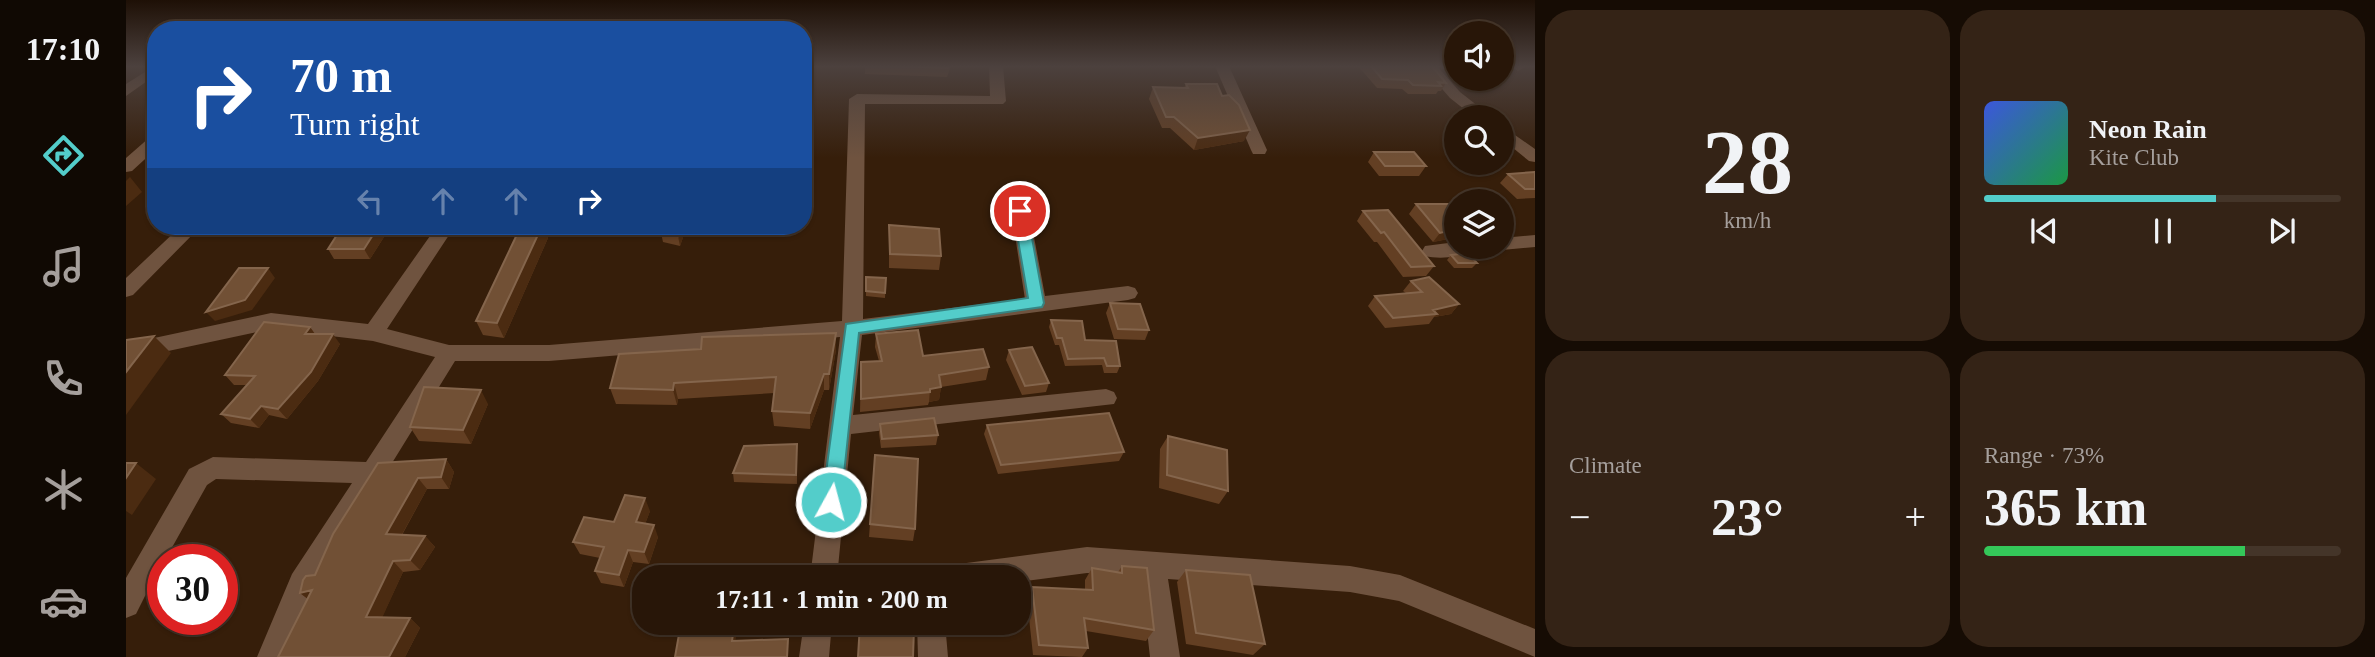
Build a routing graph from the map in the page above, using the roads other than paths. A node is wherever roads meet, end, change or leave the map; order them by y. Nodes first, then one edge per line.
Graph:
1 (998, 97) edge
2 (1236, 97) edge
3 (1514, 140) edge
4 (147, 148) edge
5 (1259, 150) dead end
6 (1535, 157) edge
7 (126, 167) edge
8 (1020, 211) dead end
9 (183, 235) edge
10 (440, 235) edge
11 (1535, 241) edge
12 (1514, 243) edge
13 (1444, 250) edge
14 (1432, 251) dead end
15 (126, 290) edge
16 (1128, 293) dead end
17 (1036, 303) junction
18 (852, 328) junction
19 (373, 333) junction
20 (126, 352) edge
21 (449, 353) junction
22 (1106, 398) dead end
23 (840, 426) junction
24 (370, 473) junction
25 (1153, 564) junction
26 (824, 565) edge
27 (1031, 567) edge
28 (126, 604) edge
29 (817, 635) edge
30 (932, 635) edge
31 (1535, 643) edge
32 (272, 657) edge
33 (814, 657) edge
34 (933, 657) edge
35 (1165, 657) edge

1 - 18 street
2 - 5 street
3 - 6 street
4 - 7 street
8 - 17 street
9 - 15 street
10 - 19 street
11 - 12 street
13 - 14 street
16 - 17 street
17 - 18 street
18 - 21 street
18 - 23 street
19 - 20 street
19 - 21 street
21 - 24 street
22 - 23 street
23 - 26 street
24 - 28 street
24 - 32 street
25 - 27 street
25 - 31 street
25 - 35 street
29 - 33 street
30 - 34 street

